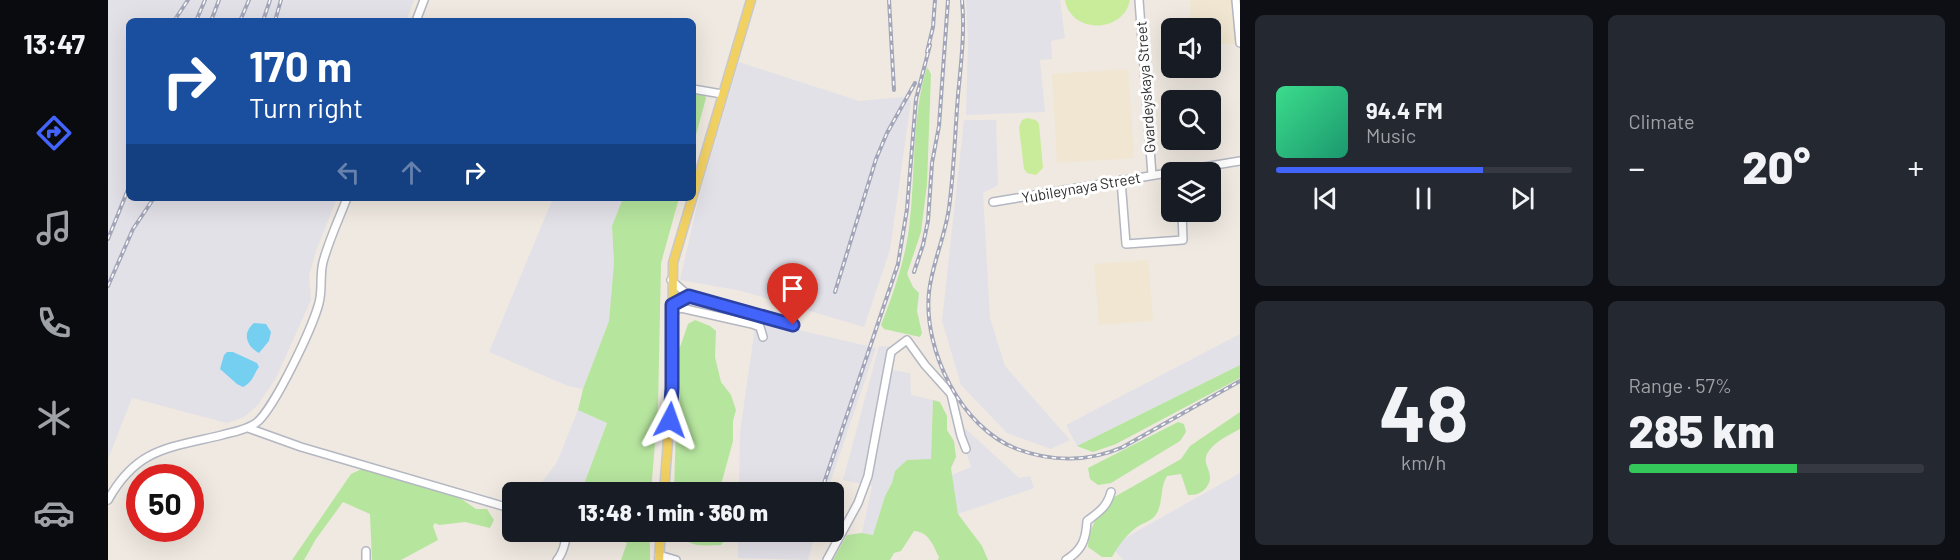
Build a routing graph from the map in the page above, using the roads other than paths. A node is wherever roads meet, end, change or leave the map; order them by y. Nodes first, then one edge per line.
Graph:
1 (424, 0) edge
2 (751, 0) edge
3 (1138, 0) edge
4 (1236, 0) edge
5 (417, 18) edge
6 (1240, 44) edge
7 (696, 90) edge
8 (722, 94) junction
9 (1240, 161) edge
10 (1221, 164) edge
11 (1161, 174) edge
12 (1152, 175) junction
13 (1121, 180) junction
14 (696, 190) edge
15 (346, 201) edge
16 (693, 201) edge
17 (993, 202) dead end
18 (1182, 222) edge
19 (671, 280) junction
20 (689, 296) junction
21 (672, 308) junction
22 (793, 325) dead end
23 (763, 337) dead end
24 (248, 428) junction
25 (966, 449) dead end
26 (665, 482) edge
27 (1111, 492) dead end
28 (108, 500) edge
29 (502, 505) edge
30 (565, 542) edge
31 (660, 542) edge
32 (366, 551) dead end
33 (659, 558) edge
34 (366, 560) edge
35 (557, 560) edge
36 (676, 560) edge
37 (827, 560) edge
38 (1066, 560) edge

1 - 5 street
2 - 8 main road
3 - 12 street, Gvardeyskaya Street
4 - 6 street
7 - 8 street
8 - 14 main road
9 - 10 street, Yubileynaya Street
11 - 12 street, Yubileynaya Street
12 - 13 street, Yubileynaya Street
13 - 17 street, Yubileynaya Street
13 - 18 street
15 - 24 street
16 - 19 main road
19 - 20 street
19 - 21 main road
20 - 21 street
20 - 22 street
21 - 23 street
21 - 26 main road
24 - 28 street
24 - 29 street
25 - 37 street
27 - 38 street
30 - 35 street
31 - 33 main road
32 - 34 street
33 - 36 street

